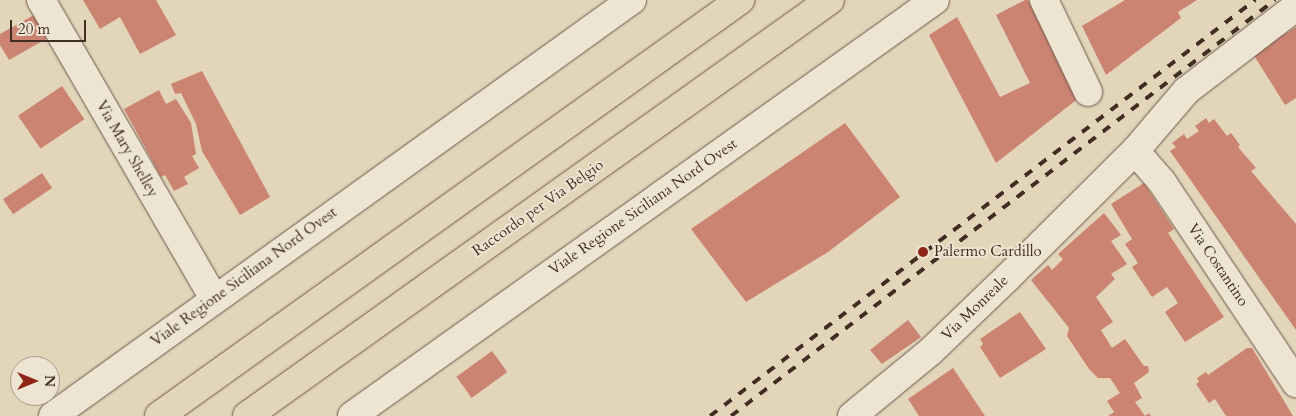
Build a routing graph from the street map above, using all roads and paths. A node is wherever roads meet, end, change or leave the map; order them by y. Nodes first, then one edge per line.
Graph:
1 (41, 0) edge
2 (632, 0) edge
3 (740, 0) edge
4 (830, 0) edge
5 (935, 0) edge
6 (1044, 0) edge
7 (1296, 7) edge
8 (1088, 92) dead end
9 (1135, 151) junction
10 (214, 298) junction
11 (1296, 383) edge
12 (53, 416) edge
13 (159, 416) edge
14 (247, 416) edge
15 (352, 416) edge
16 (852, 416) edge

1 - 10 street, Via Mary Shelley
2 - 10 street, Viale Regione Siciliana Nord Ovest
3 - 13 highway
4 - 14 highway, Raccordo per Via Belgio
5 - 15 street, Viale Regione Siciliana Nord Ovest
6 - 8 street
7 - 9 street, Via Monreale
9 - 11 street, Via Costantino
9 - 16 street, Via Monreale
10 - 12 street, Viale Regione Siciliana Nord Ovest

